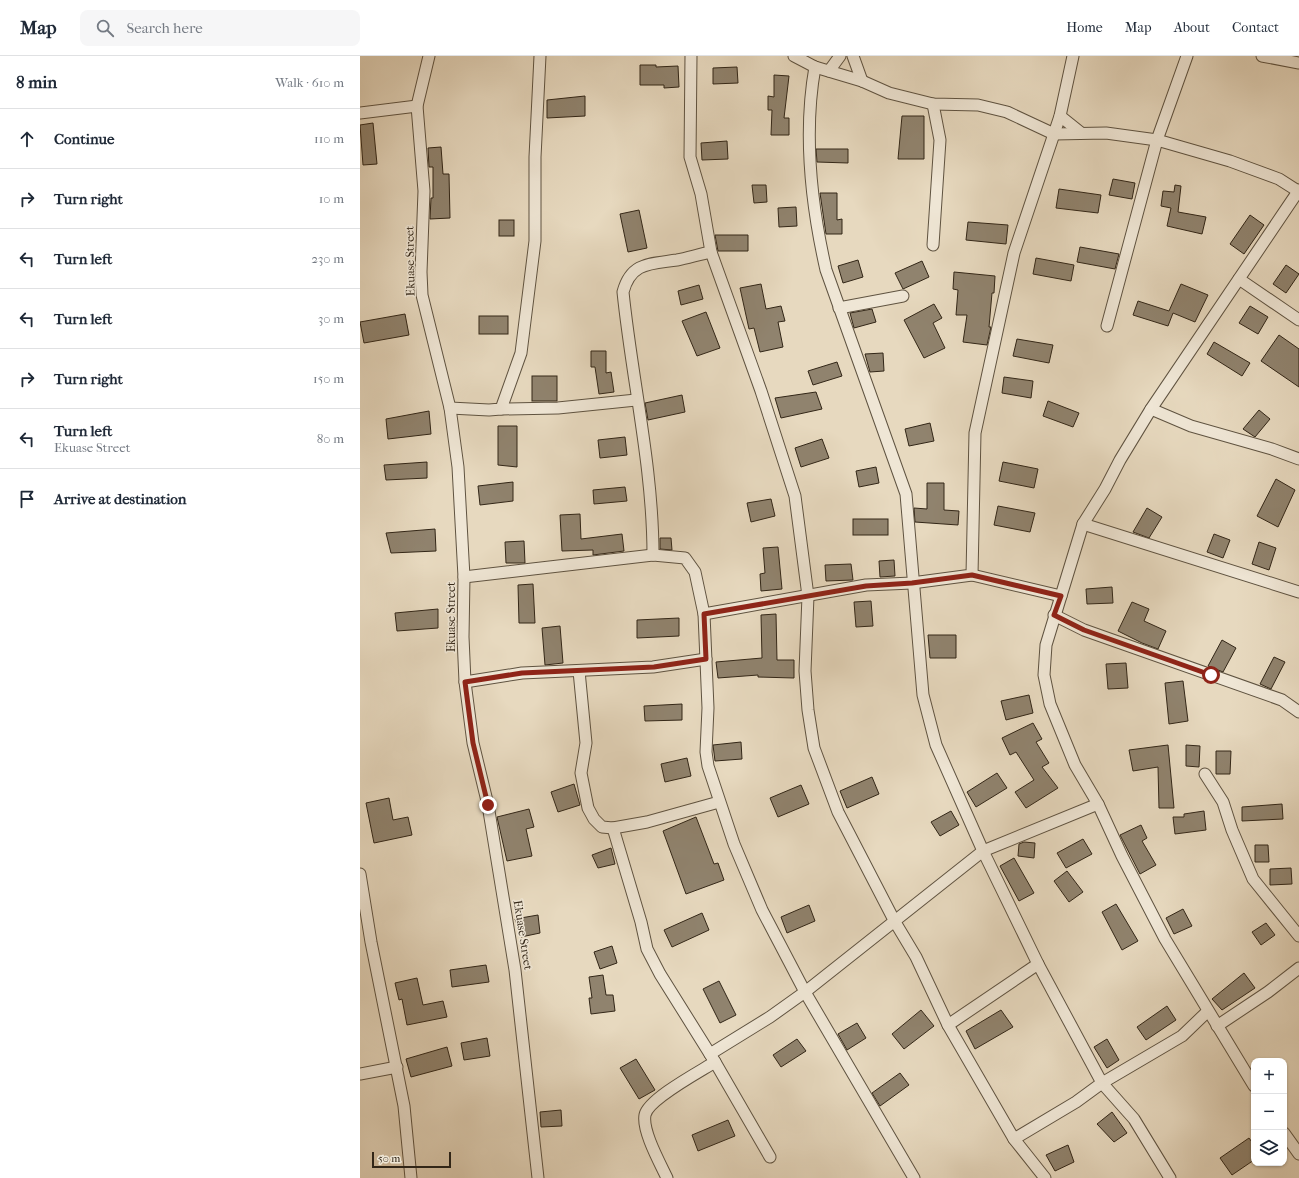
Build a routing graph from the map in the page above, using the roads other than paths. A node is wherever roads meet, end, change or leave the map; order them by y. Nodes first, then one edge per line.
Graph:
1 (429, 56) edge
2 (540, 56) edge
3 (691, 56) edge
4 (794, 56) edge
5 (840, 56) edge
6 (853, 56) edge
7 (1073, 56) edge
8 (1187, 56) edge
9 (1262, 56) edge
10 (1299, 63) edge
11 (815, 67) junction
12 (829, 71) junction
13 (862, 82) junction
14 (933, 104) junction
15 (417, 106) junction
16 (360, 112) edge
17 (1060, 116) junction
18 (1080, 132) junction
19 (1054, 134) junction
20 (1156, 140) junction
21 (1299, 191) edge
22 (933, 245) dead end
23 (711, 252) junction
24 (1239, 279) junction
25 (903, 296) dead end
26 (839, 308) junction
27 (1299, 320) edge
28 (1107, 326) dead end
29 (636, 400) junction
30 (450, 408) junction
31 (501, 409) junction
32 (1152, 409) junction
33 (1299, 459) edge
34 (1083, 524) junction
35 (653, 555) junction
36 (972, 575) junction
37 (464, 577) junction
38 (912, 583) junction
39 (1299, 592) edge
40 (808, 596) junction
41 (1061, 596) junction
42 (704, 614) junction
43 (1054, 615) junction
44 (706, 659) junction
45 (579, 671) junction
46 (465, 682) junction
47 (1299, 712) edge
48 (1205, 774) dead end
49 (719, 802) junction
50 (1098, 804) junction
51 (613, 828) junction
52 (983, 851) junction
53 (360, 874) edge
54 (895, 922) junction
55 (1299, 936) edge
56 (372, 942) junction
57 (360, 943) edge
58 (1038, 964) junction
59 (1299, 968) edge
60 (805, 992) junction
61 (1208, 1011) junction
62 (948, 1025) junction
63 (1217, 1026) junction
64 (713, 1058) junction
65 (397, 1067) junction
66 (360, 1074) edge
67 (1251, 1081) edge
68 (1102, 1083) junction
69 (1287, 1137) edge
70 (1014, 1139) junction
71 (1299, 1154) edge
72 (770, 1157) dead end
73 (411, 1178) edge
74 (538, 1178) edge
75 (667, 1178) edge
76 (914, 1178) edge
77 (1045, 1178) edge
78 (1170, 1178) edge

1 - 15 street, Ekuase Street
2 - 31 street
3 - 23 street
4 - 11 street
5 - 12 street
6 - 13 street
7 - 17 street
8 - 20 street
9 - 10 street
11 - 12 street
11 - 26 street
12 - 13 street
13 - 14 street
14 - 19 street
14 - 22 street
15 - 16 street
15 - 30 street, Ekuase Street
17 - 18 street
17 - 19 street
18 - 19 street
18 - 20 street
19 - 36 street
20 - 21 street
20 - 28 street
21 - 24 street
23 - 29 street
23 - 40 street
24 - 27 street
24 - 32 street
25 - 26 street
26 - 38 street
29 - 31 street
29 - 35 street
30 - 31 street
30 - 37 street, Ekuase Street
32 - 33 street
32 - 34 street
34 - 39 street
34 - 41 street
35 - 37 street
35 - 42 street
36 - 38 street
36 - 41 street
37 - 46 street, Ekuase Street
38 - 40 street
38 - 52 street
40 - 42 street
40 - 54 street
41 - 43 street
42 - 44 street
43 - 47 street
43 - 50 street
44 - 45 street
44 - 49 street
45 - 46 street
45 - 51 street
46 - 74 street, Ekuase Street
48 - 55 street
49 - 51 street
49 - 60 street
50 - 52 street
50 - 61 street
51 - 64 street
52 - 54 street
52 - 58 street
53 - 56 street
54 - 60 street
54 - 62 street
56 - 57 street
56 - 65 street
58 - 62 street
58 - 68 street
59 - 63 street
60 - 64 street
60 - 76 street
61 - 63 street
61 - 68 street
62 - 70 street
63 - 67 street
64 - 72 street
64 - 75 street
65 - 66 street
65 - 73 street
68 - 70 street
68 - 78 street
69 - 71 street
70 - 77 street

